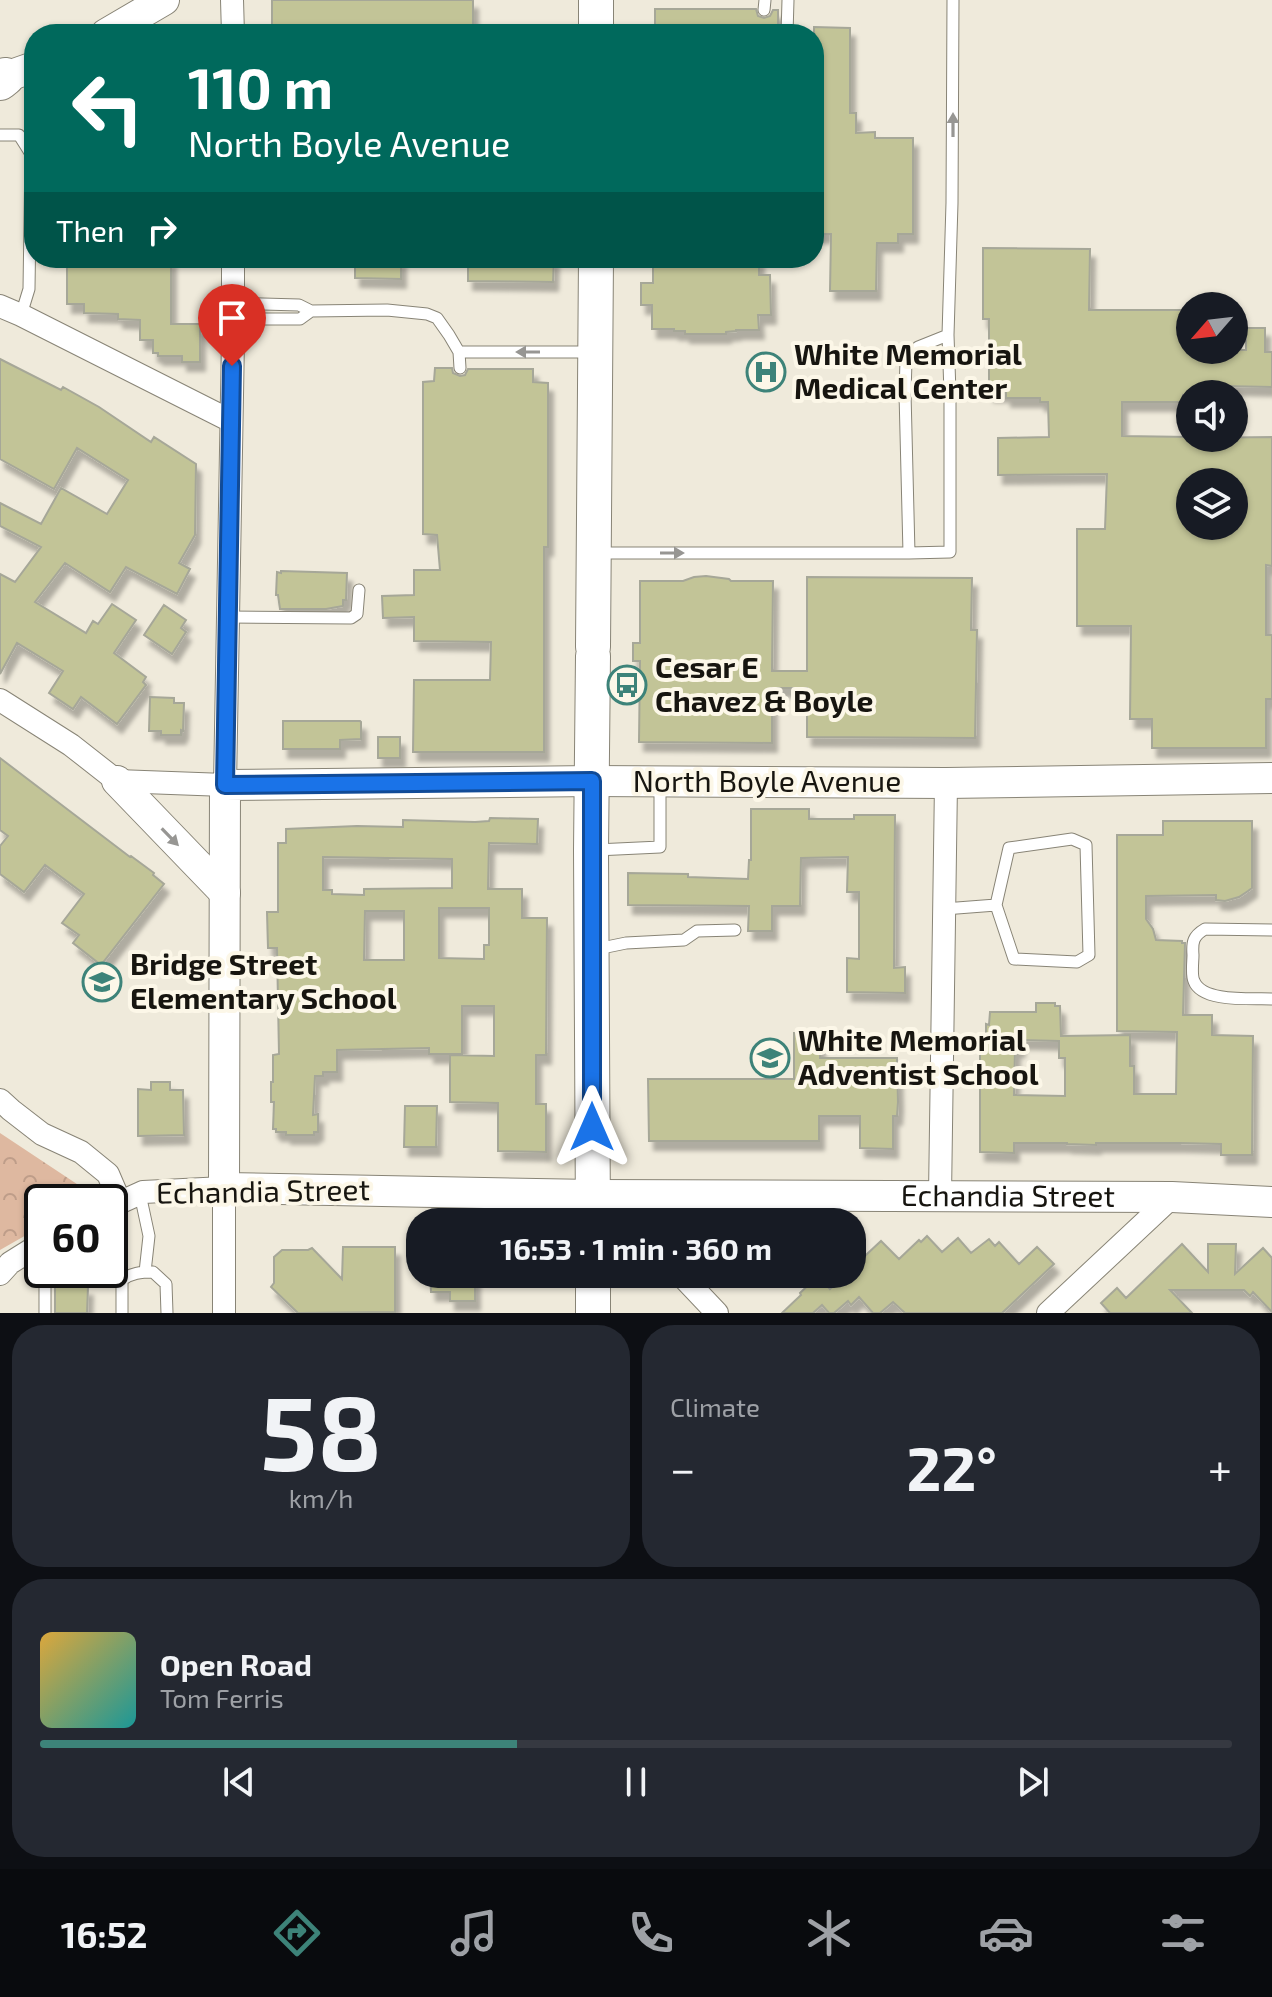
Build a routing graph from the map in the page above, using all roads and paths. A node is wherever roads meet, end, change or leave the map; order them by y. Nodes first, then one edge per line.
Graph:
1 (164, 0) edge
2 (232, 0) edge
3 (596, 0) edge
4 (788, 0) edge
5 (953, 0) edge
6 (123, 24) edge
7 (233, 24) edge
8 (596, 24) edge
9 (787, 24) edge
10 (0, 135) edge
11 (24, 143) edge
12 (29, 268) edge
13 (233, 268) edge
14 (596, 268) edge
15 (0, 306) edge
16 (233, 311) junction
17 (21, 315) junction
18 (948, 335) junction
19 (459, 352) junction
20 (596, 352) junction
21 (460, 368) dead end
22 (231, 421) junction
23 (594, 553) junction
24 (909, 553) junction
25 (359, 590) dead end
26 (228, 617) junction
27 (0, 700) edge
28 (1272, 778) edge
29 (117, 781) junction
30 (592, 781) junction
31 (660, 782) junction
32 (946, 783) junction
33 (225, 785) junction
34 (591, 850) junction
35 (225, 893) junction
36 (996, 905) junction
37 (944, 909) junction
38 (735, 930) dead end
39 (1272, 930) edge
40 (592, 950) junction
41 (1272, 999) edge
42 (0, 1100) edge
43 (114, 1184) edge
44 (224, 1188) junction
45 (940, 1196) junction
46 (1172, 1197) junction
47 (128, 1200) edge
48 (1272, 1202) edge
49 (128, 1208) edge
50 (593, 1208) edge
51 (670, 1208) edge
52 (24, 1260) edge
53 (145, 1272) junction
54 (0, 1274) edge
55 (45, 1288) edge
56 (593, 1288) edge
57 (693, 1288) edge
58 (45, 1313) edge
59 (122, 1313) edge
60 (167, 1313) edge
61 (224, 1313) edge
62 (593, 1313) edge
63 (717, 1313) edge
64 (1048, 1313) edge

1 - 6 street
2 - 7 street
3 - 8 main road
4 - 9 lane
18 -> 5 lane
10 - 11 lane
12 - 17 lane
13 - 16 street
14 - 20 main road
15 - 17 street
16 - 19 lane
16 - 22 street
17 - 22 street
18 - 24 lane
18 - 24 lane
20 -> 19 lane
19 - 21 lane
20 - 23 main road
22 - 26 street
23 -> 24 lane
23 - 30 main road
25 - 26 lane
26 - 33 street
27 - 29 street
28 - 32 street, North Boyle Avenue
29 - 33 street, North Boyle Avenue
29 -> 35 street
30 - 31 street, North Boyle Avenue
30 - 33 street, North Boyle Avenue
30 - 34 main road
31 - 32 street, North Boyle Avenue
31 - 34 lane
32 - 37 street
33 - 35 street
34 - 40 main road
35 - 44 street
36 - 36 lane
36 - 37 lane
37 - 45 street
38 - 40 lane
39 - 41 lane
40 - 50 main road
42 - 43 street, Echandia Street
44 - 47 street, Echandia Street
44 - 50 street, Echandia Street
44 - 61 street
45 - 46 street, Echandia Street
45 - 51 street, Echandia Street
46 - 48 street, Echandia Street
46 - 64 street
49 - 53 lane
52 - 54 street
53 - 59 lane
53 - 60 lane
55 - 58 lane
56 - 62 main road
57 - 63 street

